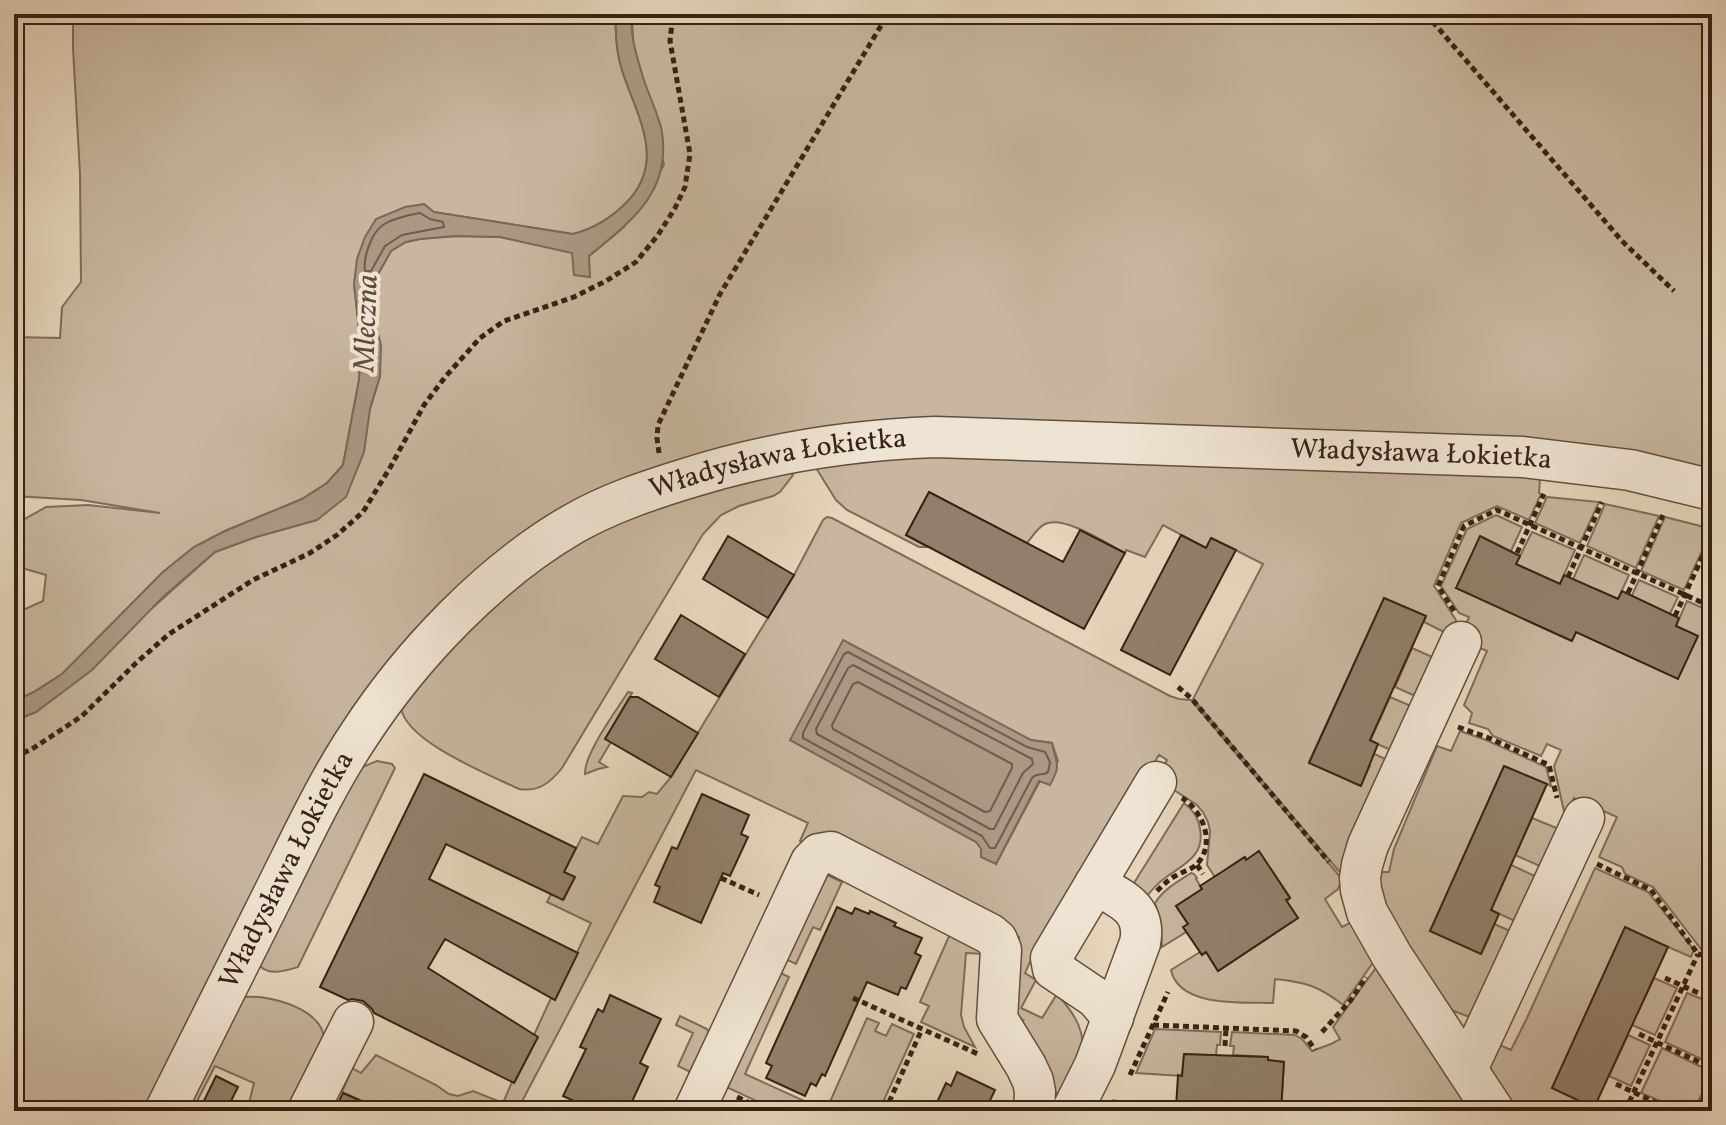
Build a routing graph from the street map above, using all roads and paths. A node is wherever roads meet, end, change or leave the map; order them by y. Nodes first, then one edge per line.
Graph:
1 (673, 14) edge
2 (888, 14) edge
3 (1426, 14) edge
4 (1674, 291) dead end
5 (664, 485) junction
6 (1712, 490) edge
7 (1544, 494) dead end
8 (1602, 502) dead end
9 (1663, 515) dead end
10 (1530, 525) junction
11 (1712, 536) edge
12 (1581, 548) junction
13 (1517, 553) dead end
14 (1637, 573) junction
15 (1568, 577) dead end
16 (1628, 593) dead end
17 (1685, 595) junction
18 (1712, 607) edge
19 (1675, 616) dead end
20 (1459, 630) joint
21 (1178, 687) dead end
22 (1466, 730) dead end
23 (1489, 738) dead end
24 (14, 757) edge
25 (1156, 782) joint
26 (1584, 818) dead end
27 (1197, 865) junction
28 (1605, 868) dead end
29 (1203, 874) dead end
30 (721, 878) dead end
31 (1095, 884) junction
32 (1361, 890) junction
33 (1154, 896) dead end
34 (789, 909) junction
35 (1712, 951) edge
36 (1698, 954) junction
37 (1392, 956) junction
38 (1665, 978) dead end
39 (1683, 987) junction
40 (1168, 992) dead end
41 (853, 998) dead end
42 (1712, 999) edge
43 (1113, 1018) junction
44 (353, 1022) dead end
45 (1153, 1025) junction
46 (1226, 1028) junction
47 (922, 1029) junction
48 (1322, 1032) dead end
49 (1639, 1034) dead end
50 (1657, 1043) junction
51 (1225, 1046) dead end
52 (1315, 1050) dead end
53 (1712, 1068) edge
54 (1467, 1069) junction
55 (1712, 1079) edge
56 (1616, 1084) dead end
57 (1125, 1086) dead end
58 (1633, 1093) junction
59 (1032, 1094) edge
60 (1121, 1094) dead end
61 (1117, 1103) dead end
62 (165, 1111) edge
63 (308, 1111) edge
64 (694, 1111) edge
65 (885, 1111) edge
66 (1072, 1111) edge
67 (1494, 1111) edge
68 (1625, 1111) edge
69 (1674, 1111) edge
70 (1698, 1111) edge

1 - 24 path
2 - 5 path
3 - 4 path
5 - 6 street, Władysława Łokietka
5 - 62 street, Władysława Łokietka
7 - 10 path
8 - 12 path
9 - 14 path
10 - 12 path
10 - 13 path
10 - 20 path
11 - 17 path
12 - 14 path
12 - 15 path
14 - 16 path
14 - 17 path
17 - 18 path
17 - 19 path
20 - 32 street
21 - 32 path
22 - 23 path
25 - 27 path
25 - 31 street
26 - 54 street
27 - 29 path
27 - 33 path
28 - 36 path
30 - 34 path
31 - 43 street
31 - 43 street
32 - 37 street
34 - 59 street
34 - 64 street
35 - 36 path
36 - 39 path
37 - 48 path
37 - 54 street
38 - 39 path
39 - 42 path
39 - 50 path
40 - 45 path
41 - 47 path
43 - 66 street
44 - 63 street
45 - 46 path
45 - 57 path
46 - 51 path
46 - 52 path
47 - 59 path
47 - 65 path
49 - 50 path
50 - 53 path
50 - 58 path
54 - 67 street
55 - 70 path
56 - 58 path
58 - 68 path
58 - 69 path
60 - 61 path

